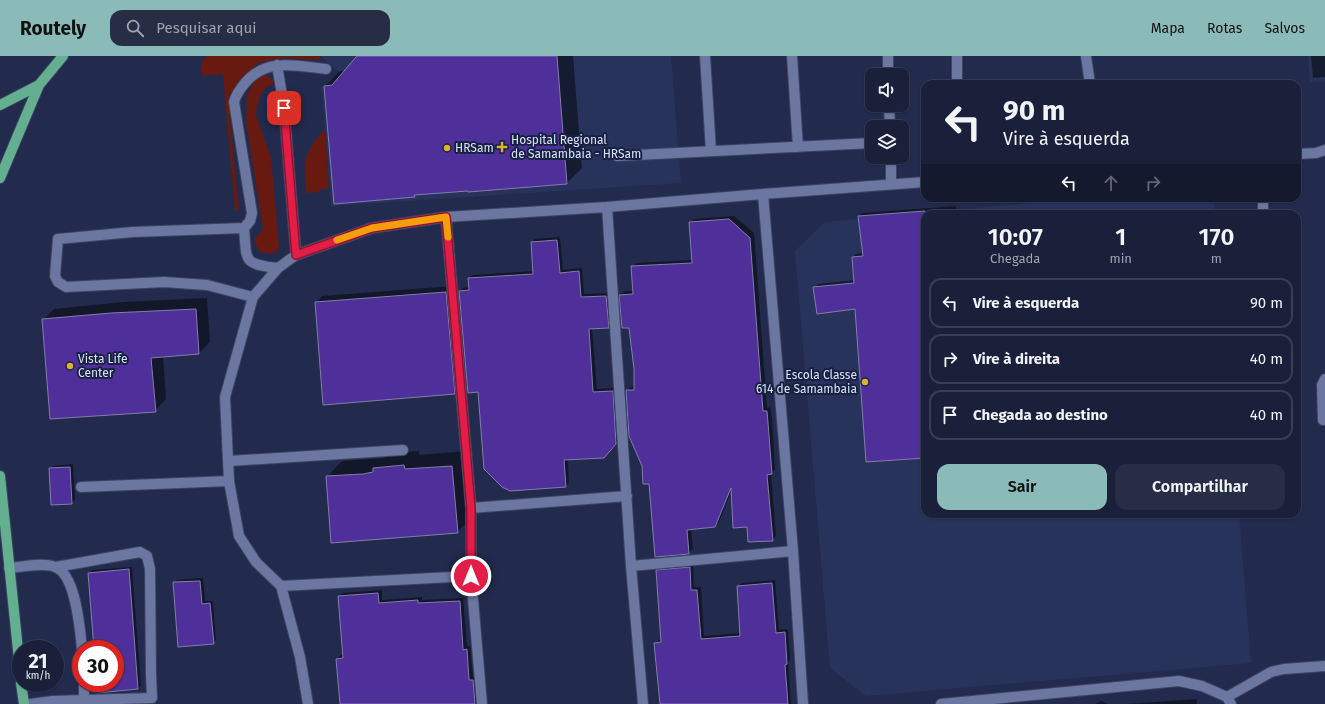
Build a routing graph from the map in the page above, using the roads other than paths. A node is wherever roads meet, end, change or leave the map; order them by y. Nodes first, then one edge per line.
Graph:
1 (63, 56) edge
2 (705, 56) edge
3 (792, 56) edge
4 (888, 56) edge
5 (956, 56) edge
6 (1086, 56) edge
7 (277, 65) junction
8 (888, 68) edge
9 (326, 69) dead end
10 (957, 80) edge
11 (1089, 80) edge
12 (39, 85) junction
13 (0, 105) edge
14 (865, 143) edge
15 (798, 147) junction
16 (1325, 150) edge
17 (711, 151) junction
18 (1301, 154) edge
19 (617, 156) dead end
20 (891, 164) edge
21 (0, 178) edge
22 (921, 182) edge
23 (892, 184) junction
24 (763, 194) junction
25 (607, 207) junction
26 (446, 217) junction
27 (244, 228) junction
28 (296, 255) junction
29 (278, 268) junction
30 (253, 297) junction
31 (1325, 379) edge
32 (1323, 420) dead end
33 (403, 450) dead end
34 (228, 461) junction
35 (0, 476) edge
36 (229, 481) junction
37 (81, 487) dead end
38 (627, 496) junction
39 (471, 508) junction
40 (793, 551) junction
41 (630, 566) junction
42 (56, 567) junction
43 (9, 568) junction
44 (471, 576) junction
45 (281, 586) junction
46 (17, 640) edge
47 (81, 640) edge
48 (1325, 666) edge
49 (22, 692) edge
50 (84, 692) edge
51 (84, 700) junction
52 (1229, 700) edge
53 (153, 701) edge
54 (24, 704) edge
55 (31, 704) edge
56 (308, 704) edge
57 (482, 704) edge
58 (642, 704) edge
59 (803, 704) edge
60 (941, 704) edge

1 - 12 main road
2 - 17 street
3 - 15 street
4 - 8 street
5 - 10 street
6 - 11 street
7 - 9 street
7 - 27 street
7 - 28 street
12 - 13 main road
12 - 21 main road
14 - 15 street
15 - 17 street
16 - 18 street
17 - 19 street
20 - 23 street
22 - 23 street
23 - 24 street
24 - 25 street
24 - 40 street
25 - 26 street
25 - 38 street
26 - 28 street
26 - 39 street
27 - 29 street
27 - 30 street
28 - 29 street
29 - 30 street
30 - 34 street
31 - 32 street
33 - 34 street
34 - 36 street
35 - 43 main road
36 - 37 street
36 - 45 street
38 - 39 street
38 - 41 street
39 - 44 street
40 - 41 street
40 - 59 street
41 - 58 street
42 - 43 street
42 - 47 street
42 - 53 street
43 - 46 main road
44 - 45 street
44 - 57 street
45 - 56 street
48 - 52 street
49 - 54 main road
50 - 51 street
51 - 53 street
51 - 55 street
52 - 60 street

